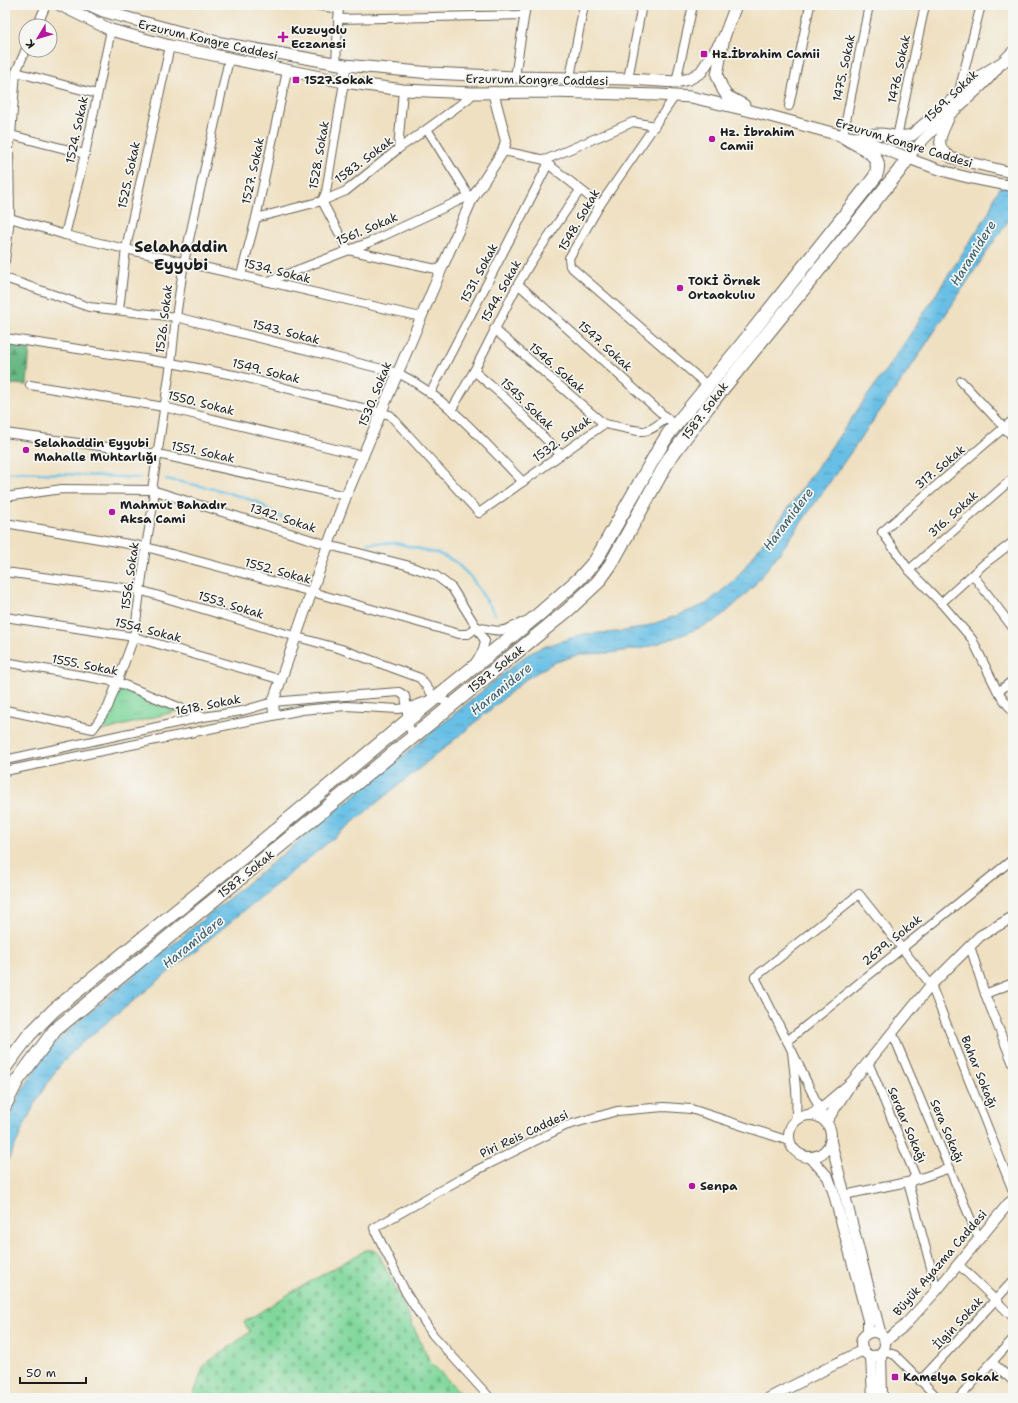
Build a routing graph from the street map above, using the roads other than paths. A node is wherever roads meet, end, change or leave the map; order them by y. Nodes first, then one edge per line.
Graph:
1 (46, 5) edge
2 (60, 5) edge
3 (90, 5) edge
4 (315, 5) edge
5 (526, 5) edge
6 (584, 5) edge
7 (642, 5) edge
8 (693, 5) edge
9 (736, 5) edge
10 (810, 5) edge
11 (870, 5) edge
12 (925, 5) edge
13 (982, 5) edge
14 (339, 7) edge
15 (118, 10) edge
16 (523, 15) junction
17 (40, 18) edge
18 (338, 20) junction
19 (111, 30) junction
20 (724, 37) junction
21 (170, 46) junction
22 (1013, 52) edge
23 (22, 58) edge
24 (229, 59) junction
25 (1003, 62) junction
26 (340, 64) junction
27 (287, 71) junction
28 (16, 72) junction
29 (515, 76) junction
30 (570, 77) junction
31 (628, 79) junction
32 (344, 82) junction
33 (676, 82) junction
34 (403, 90) junction
35 (473, 92) junction
36 (493, 92) junction
37 (97, 94) junction
38 (958, 95) junction
39 (675, 96) junction
40 (789, 106) dead end
41 (758, 113) junction
42 (950, 114) junction
43 (655, 126) junction
44 (427, 129) junction
45 (11, 135) junction
46 (849, 137) junction
47 (897, 137) junction
48 (7, 148) edge
49 (398, 149) junction
50 (504, 151) junction
51 (85, 154) junction
52 (908, 158) junction
53 (546, 162) junction
54 (1013, 173) edge
55 (1013, 186) edge
56 (580, 190) junction
57 (471, 197) junction
58 (322, 201) junction
59 (600, 205) junction
60 (10, 218) junction
61 (256, 218) junction
62 (65, 235) junction
63 (126, 248) junction
64 (348, 250) junction
65 (5, 260) edge
66 (184, 262) junction
67 (440, 270) junction
68 (241, 275) junction
69 (5, 278) edge
70 (269, 281) junction
71 (518, 284) junction
72 (119, 310) junction
73 (176, 317) junction
74 (421, 317) junction
75 (494, 329) junction
76 (5, 338) edge
77 (171, 363) junction
78 (474, 370) junction
79 (398, 373) junction
80 (961, 381) dead end
81 (30, 385) dead end
82 (708, 386) junction
83 (430, 394) junction
84 (164, 407) junction
85 (452, 409) junction
86 (382, 413) junction
87 (1013, 420) edge
88 (672, 422) junction
89 (604, 424) junction
90 (1004, 428) junction
91 (5, 433) edge
92 (1013, 437) edge
93 (158, 454) junction
94 (561, 455) junction
95 (364, 456) junction
96 (1013, 478) edge
97 (524, 482) junction
98 (152, 490) junction
99 (346, 496) junction
100 (5, 497) edge
101 (479, 513) joint
102 (5, 523) edge
103 (1013, 542) edge
104 (328, 545) junction
105 (146, 547) junction
106 (909, 570) junction
107 (5, 572) edge
108 (973, 575) junction
109 (139, 590) junction
110 (312, 592) junction
111 (941, 603) junction
112 (538, 615) junction
113 (5, 617) edge
114 (477, 627) junction
115 (1013, 628) edge
116 (134, 637) junction
117 (296, 637) junction
118 (5, 662) edge
119 (469, 671) junction
120 (282, 680) junction
121 (1013, 680) edge
122 (117, 682) junction
123 (998, 692) junction
124 (435, 698) junction
125 (273, 702) junction
126 (453, 704) junction
127 (5, 710) edge
128 (1013, 712) edge
129 (274, 714) junction
130 (407, 714) junction
131 (203, 717) junction
132 (413, 737) junction
133 (5, 760) edge
134 (5, 771) edge
135 (1013, 859) edge
136 (1013, 917) edge
137 (970, 946) junction
138 (902, 948) junction
139 (1013, 983) edge
140 (931, 986) junction
141 (985, 994) junction
142 (892, 1032) junction
143 (787, 1041) junction
144 (792, 1051) junction
145 (868, 1062) junction
146 (1013, 1064) edge
147 (5, 1067) edge
148 (852, 1082) junction
149 (5, 1105) edge
150 (820, 1109) junction
151 (809, 1115) junction
152 (795, 1121) junction
153 (826, 1122) junction
154 (789, 1141) junction
155 (831, 1142) junction
156 (811, 1158) junction
157 (950, 1168) junction
158 (912, 1181) junction
159 (1013, 1191) edge
160 (844, 1195) junction
161 (1013, 1200) edge
162 (979, 1239) junction
163 (958, 1264) junction
164 (1013, 1281) edge
165 (937, 1290) junction
166 (995, 1300) junction
167 (1013, 1317) edge
168 (868, 1333) junction
169 (1013, 1339) edge
170 (877, 1348) junction
171 (992, 1362) junction
172 (920, 1381) junction
173 (1013, 1381) edge
174 (490, 1398) edge
175 (770, 1398) edge
176 (873, 1398) edge
177 (882, 1398) edge
178 (938, 1398) edge
179 (959, 1398) edge

1 - 17 street
2 - 19 main road, Erzurum Kongre Caddesi
3 - 15 main road, Erzurum Kongre Caddesi
4 - 14 street
5 - 16 street
6 - 30 street
7 - 31 street
8 - 33 street
9 - 20 main road
10 - 40 street
11 - 46 street, 1475. Sokak
12 - 47 street, 1476. Sokak
13 - 38 street
14 - 18 street
15 - 26 main road, Erzurum Kongre Caddesi
16 - 18 street
16 - 29 street
18 - 26 street
19 - 21 main road, Erzurum Kongre Caddesi
19 - 37 street, 1524. Sokak
20 - 33 main road
20 - 41 main road
21 - 24 main road, Erzurum Kongre Caddesi
21 - 63 street, 1525. Sokak
22 - 25 main road, 1569. Sokak
23 - 28 street
24 - 27 main road, Erzurum Kongre Caddesi
24 - 66 street, 1526. Sokak
25 - 38 main road
25 - 42 street, 1569. Sokak
26 - 29 main road, Erzurum Kongre Caddesi
26 - 32 street
27 - 32 main road, Erzurum Kongre Caddesi
27 - 61 street, 1527. Sokak
28 - 37 street
28 - 45 street
29 - 30 main road, Erzurum Kongre Caddesi
30 - 31 main road, Erzurum Kongre Caddesi
31 - 33 main road, Erzurum Kongre Caddesi
32 - 34 main road, Erzurum Kongre Caddesi
32 - 58 street, 1528. Sokak
34 - 35 main road, Erzurum Kongre Caddesi
34 - 49 street
35 - 36 main road, Erzurum Kongre Caddesi
35 - 44 street, 1583. Sokak
36 - 39 main road, Erzurum Kongre Caddesi
36 - 50 street
37 - 51 street, 1524. Sokak
38 - 47 main road
39 - 41 main road, Erzurum Kongre Caddesi
39 - 43 street, 1548. Sokak
41 - 46 main road, Erzurum Kongre Caddesi
42 - 52 street, 1569. Sokak
42 - 54 street, Erzurum Kongre Caddesi
43 - 53 street
43 - 59 street, 1548. Sokak
44 - 49 street, 1583. Sokak
44 - 57 street
45 - 48 street
45 - 51 street
46 - 47 main road
46 - 52 main road, Erzurum Kongre Caddesi
46 - 82 main road, 1587. Sokak
48 - 60 street
49 - 58 street, 1583. Sokak
50 - 53 street
50 - 57 street, 1530. Sokak
51 - 62 street, 1524. Sokak
52 - 55 street, Erzurum Kongre Caddesi
52 - 126 main road, 1587. Sokak
53 - 56 street
53 - 83 street, 1531. Sokak
56 - 59 street
56 - 71 street, 1544. Sokak
57 - 64 street, 1561. Sokak
57 - 67 street, 1530. Sokak
58 - 61 street, 1583. Sokak
58 - 64 street, 1528. Sokak
59 - 82 street, 1548. Sokak
60 - 62 street, 1534. Sokak
60 - 65 street
61 - 68 street, 1527. Sokak
62 - 63 street, 1534. Sokak
63 - 66 street, 1534. Sokak
63 - 72 street, 1525. Sokak
64 - 67 street
64 - 70 street, 1561. Sokak
66 - 68 street, 1534. Sokak
66 - 73 street, 1526. Sokak
67 - 74 street, 1530. Sokak
68 - 70 street, 1534. Sokak
69 - 72 street, 1543. Sokak
70 - 74 street, 1534. Sokak
71 - 75 street, 1544. Sokak
71 - 88 street, 1547. Sokak
72 - 73 street, 1543. Sokak
73 - 77 street, 1526. Sokak
73 - 79 street, 1543. Sokak
74 - 79 street, 1530. Sokak
75 - 78 street, 1544. Sokak
75 - 89 street, 1546. Sokak
76 - 77 street, 1549. Sokak
77 - 84 street, 1526. Sokak
77 - 86 street, 1549. Sokak
78 - 85 street, 1544. Sokak
78 - 94 street, 1545. Sokak
79 - 83 street, 1543. Sokak
79 - 86 street, 1530. Sokak
80 - 90 street
81 - 84 street, 1550. Sokak
82 - 88 main road, 1587. Sokak
83 - 85 street, 1543. Sokak
84 - 93 street, 1526. Sokak
84 - 95 street, 1550. Sokak
85 - 97 street, 1543. Sokak
86 - 95 street, 1530. Sokak
86 - 101 street, 1549. Sokak
87 - 90 street, 317. Sokak
88 - 89 street, 1532. Sokak
88 - 112 main road, 1587. Sokak
89 - 94 street, 1532. Sokak
90 - 92 street
90 - 106 street, 317. Sokak
91 - 93 street, 1551. Sokak
93 - 98 street, 1526. Sokak
93 - 99 street, 1551. Sokak
94 - 97 street, 1532. Sokak
95 - 99 street, 1530. Sokak
96 - 106 street, 316. Sokak
97 - 101 street, 1532. Sokak
98 - 100 street, 1342. Sokak
98 - 104 street, 1342. Sokak
98 - 105 street, 1556. Sokak
99 - 104 street, 1530. Sokak
102 - 105 street, 1552. Sokak
103 - 108 street
104 - 110 street, 1530. Sokak
104 - 114 street, 1342. Sokak
105 - 109 street, 1556. Sokak
105 - 110 street, 1552. Sokak
106 - 111 street
107 - 109 street, 1553. Sokak
108 - 111 street
108 - 115 street
109 - 116 street, 1556. Sokak
109 - 117 street, 1553. Sokak
110 - 114 street, 1552. Sokak
110 - 117 street, 1530. Sokak
111 - 123 street
112 - 114 street
112 - 119 main road, 1587. Sokak
113 - 116 street, 1554. Sokak
114 - 119 street, 1342. Sokak
116 - 120 street, 1554. Sokak
116 - 122 street, 1556. Sokak
117 - 120 street, 1530. Sokak
117 - 124 street, 1553. Sokak
118 - 122 street, 1555. Sokak
119 - 124 main road, 1587. Sokak
120 - 125 street, 1530. Sokak
121 - 123 street
122 - 127 street, 1556. Sokak
122 - 131 street, 1555. Sokak
123 - 128 street
124 - 126 street
124 - 130 main road, 1587. Sokak
125 - 129 street, 1530. Sokak
125 - 130 street, 1618. Sokak
125 - 131 street, 1618. Sokak
126 - 132 main road, 1587. Sokak
129 - 130 street, 1618. Sokak
129 - 134 street, 1618. Sokak
130 - 132 street, 1618. Sokak
130 - 147 main road, 1587. Sokak
131 - 133 street, 1618. Sokak
132 - 149 main road, 1587. Sokak
135 - 138 street, 2679. Sokak
136 - 137 street
137 - 140 street
137 - 141 street
138 - 140 street, Bahar Sokağı
138 - 143 street, 2679. Sokak
138 - 143 street, Bahar Sokağı
139 - 141 street
140 - 142 street
140 - 159 street, Bahar Sokağı
141 - 146 street
142 - 145 street
142 - 157 street, Sera Sokağı
143 - 144 street
144 - 150 street
144 - 152 street
145 - 148 street
145 - 158 street, Serdar Sokağı
148 - 150 street
148 - 153 street
150 - 151 street
150 - 153 street
151 - 152 street
151 - 153 street
152 - 154 street
153 - 155 street
154 - 156 street
154 - 174 street, Piri Reis Caddesi
155 - 156 street
155 - 160 street
156 - 168 street
157 - 158 street
157 - 162 street, Sera Sokağı
158 - 160 street
158 - 165 street, Serdar Sokağı
160 - 170 street
161 - 162 street, Büyük Ayazma Caddesi
162 - 163 street, Büyük Ayazma Caddesi
163 - 165 street, Büyük Ayazma Caddesi
163 - 166 street
164 - 166 street, İlgin Sokak
165 - 170 street, Büyük Ayazma Caddesi
166 - 167 street
166 - 172 street, İlgin Sokak
168 - 170 street
168 - 170 street
169 - 171 street
170 - 172 street
170 - 175 street, Büyük Ayazma Caddesi
170 - 176 street
170 - 177 street
171 - 173 street
171 - 179 street
172 - 178 street

